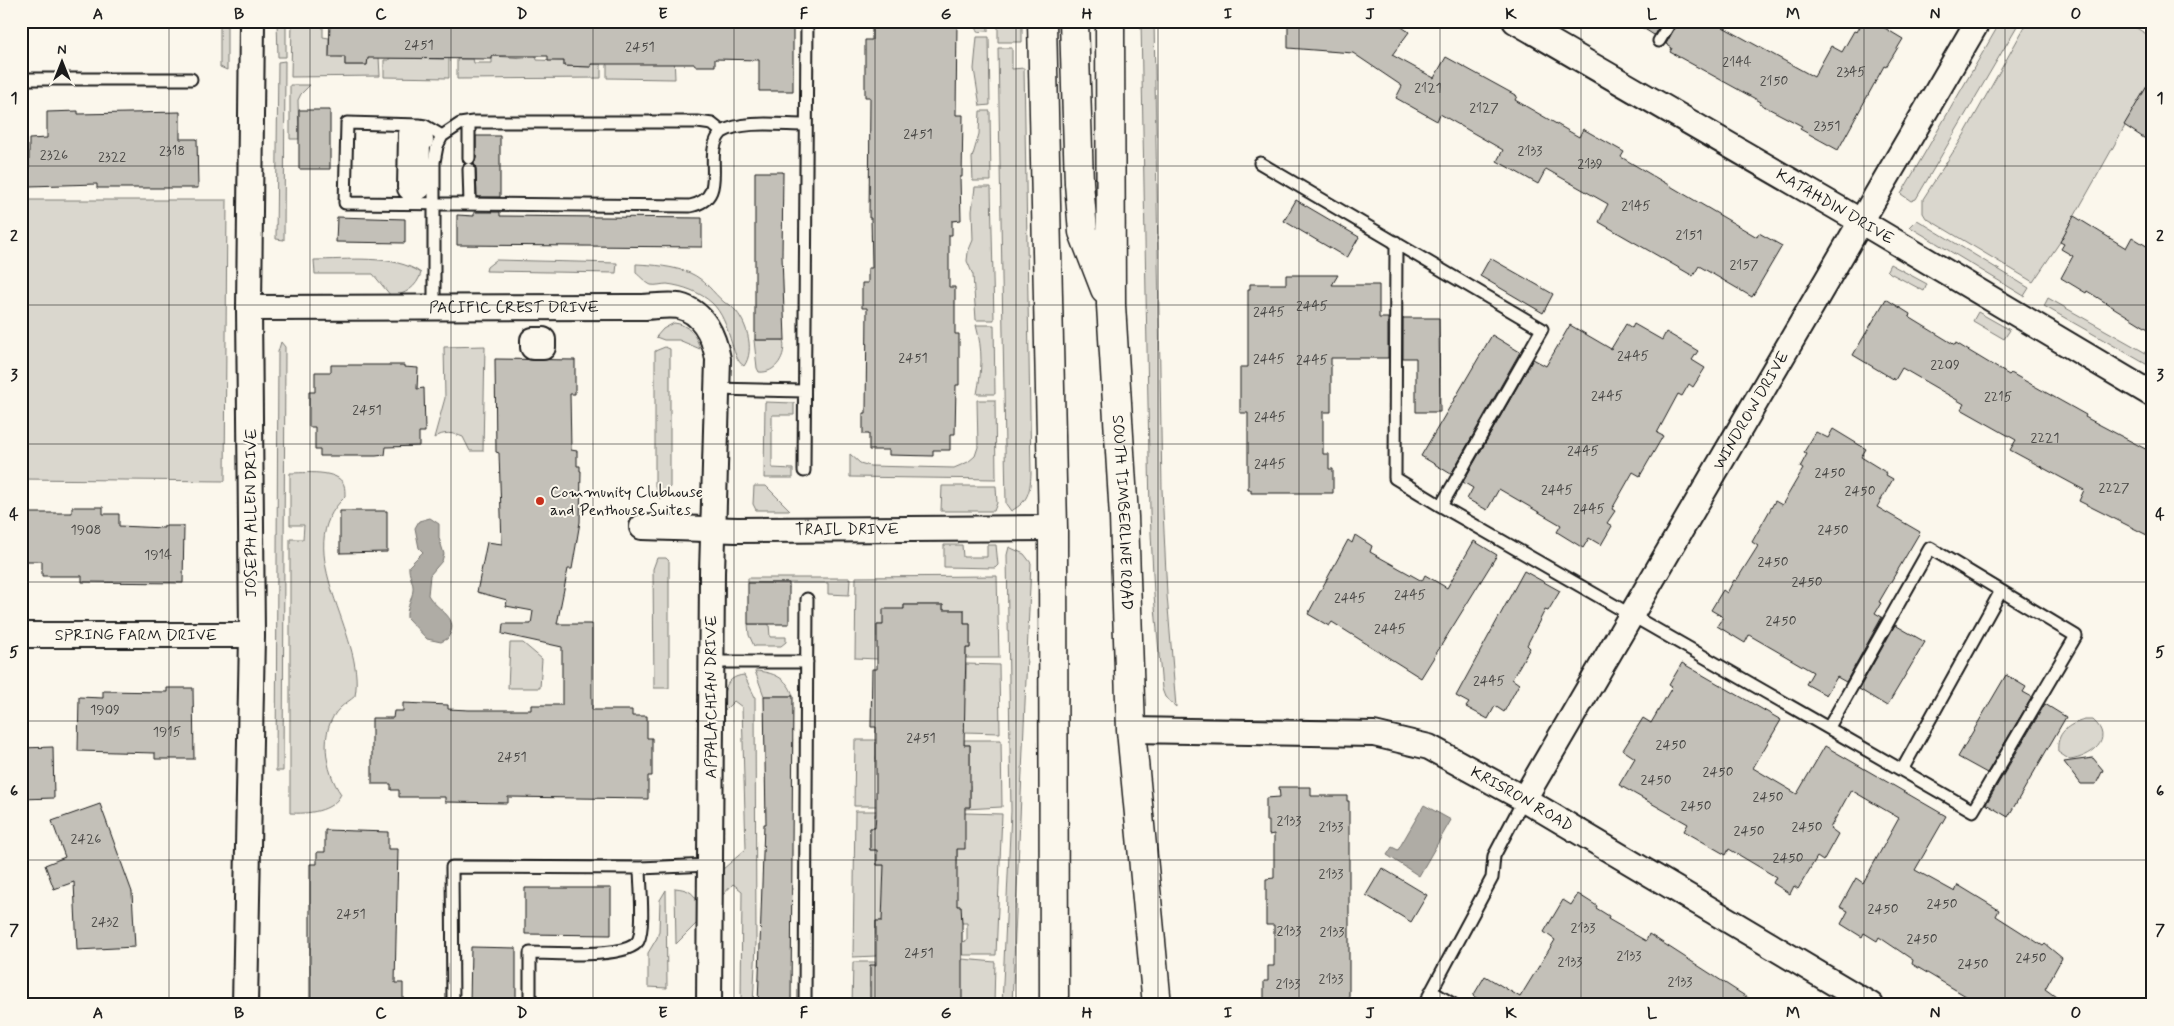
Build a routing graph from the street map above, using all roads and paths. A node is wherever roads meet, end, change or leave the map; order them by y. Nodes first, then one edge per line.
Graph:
1 (252, 21) edge
2 (807, 21) edge
3 (1042, 21) edge
4 (1074, 21) edge
5 (1110, 21) edge
6 (1515, 21) edge
7 (1671, 21) edge
8 (1978, 21) edge
9 (1659, 41) dead end
10 (21, 79) edge
11 (191, 80) dead end
12 (469, 122) junction
13 (805, 125) junction
14 (722, 132) junction
15 (442, 136) junction
16 (1260, 163) dead end
17 (434, 204) junction
18 (470, 204) junction
19 (1862, 222) junction
20 (1396, 242) junction
21 (1111, 305) junction
22 (434, 307) junction
23 (249, 308) junction
24 (716, 389) junction
25 (804, 391) junction
26 (2153, 394) edge
27 (804, 471) dead end
28 (1441, 506) junction
29 (642, 527) dead end
30 (1053, 528) junction
31 (713, 529) junction
32 (2001, 591) junction
33 (808, 599) dead end
34 (1631, 615) junction
35 (21, 636) edge
36 (252, 636) junction
37 (711, 662) junction
38 (807, 662) junction
39 (1828, 728) junction
40 (1131, 730) junction
41 (1902, 770) junction
42 (1524, 799) junction
43 (710, 865) junction
44 (640, 868) junction
45 (1431, 991) junction
46 (245, 1005) edge
47 (453, 1005) edge
48 (530, 1005) edge
49 (709, 1005) edge
50 (804, 1005) edge
51 (1054, 1005) edge
52 (1157, 1005) edge
53 (1424, 1005) edge
54 (1454, 1005) edge
55 (1871, 1005) edge

1 - 23 street, JOSEPH ALLEN DRIVE
2 - 13 lane
3 - 30 main road
4 - 21 main road
5 - 21 main road, SOUTH TIMBERLINE ROAD
6 - 19 street, KATAHDIN DRIVE
7 - 9 lane
8 - 19 street, WINDROW DRIVE
10 - 11 lane
12 - 14 lane
12 - 15 lane
12 - 18 lane
13 - 14 lane
13 - 25 lane
14 - 18 lane
15 - 17 lane
15 - 17 lane
16 - 20 lane
17 - 18 lane
17 - 22 lane
19 - 26 street, KATAHDIN DRIVE
19 - 34 street, WINDROW DRIVE
20 - 28 lane
20 - 28 lane
21 - 40 main road, SOUTH TIMBERLINE ROAD
22 - 23 street, PACIFIC CREST DRIVE
22 - 24 street, PACIFIC CREST DRIVE
23 - 36 street, JOSEPH ALLEN DRIVE
24 - 25 lane
24 - 31 street, APPALACHIAN DRIVE
25 - 27 lane
28 - 34 lane
29 - 31 street, TRAIL DRIVE
30 - 31 street, TRAIL DRIVE
30 - 51 main road
31 - 37 street, APPALACHIAN DRIVE
32 - 39 lane
32 - 41 lane
32 - 41 lane
33 - 38 lane
34 - 39 lane
34 - 42 street, WINDROW DRIVE
35 - 36 street, SPRING FARM DRIVE
36 - 46 street, JOSEPH ALLEN DRIVE
37 - 38 lane
37 - 43 street, APPALACHIAN DRIVE
38 - 50 lane
39 - 41 lane
40 - 42 street, KRISRON ROAD
40 - 52 main road, SOUTH TIMBERLINE ROAD
42 - 45 lane
42 - 55 street, KRISRON ROAD
43 - 44 lane
43 - 49 street, APPALACHIAN DRIVE
44 - 47 lane
44 - 48 lane
45 - 53 lane
45 - 54 lane

